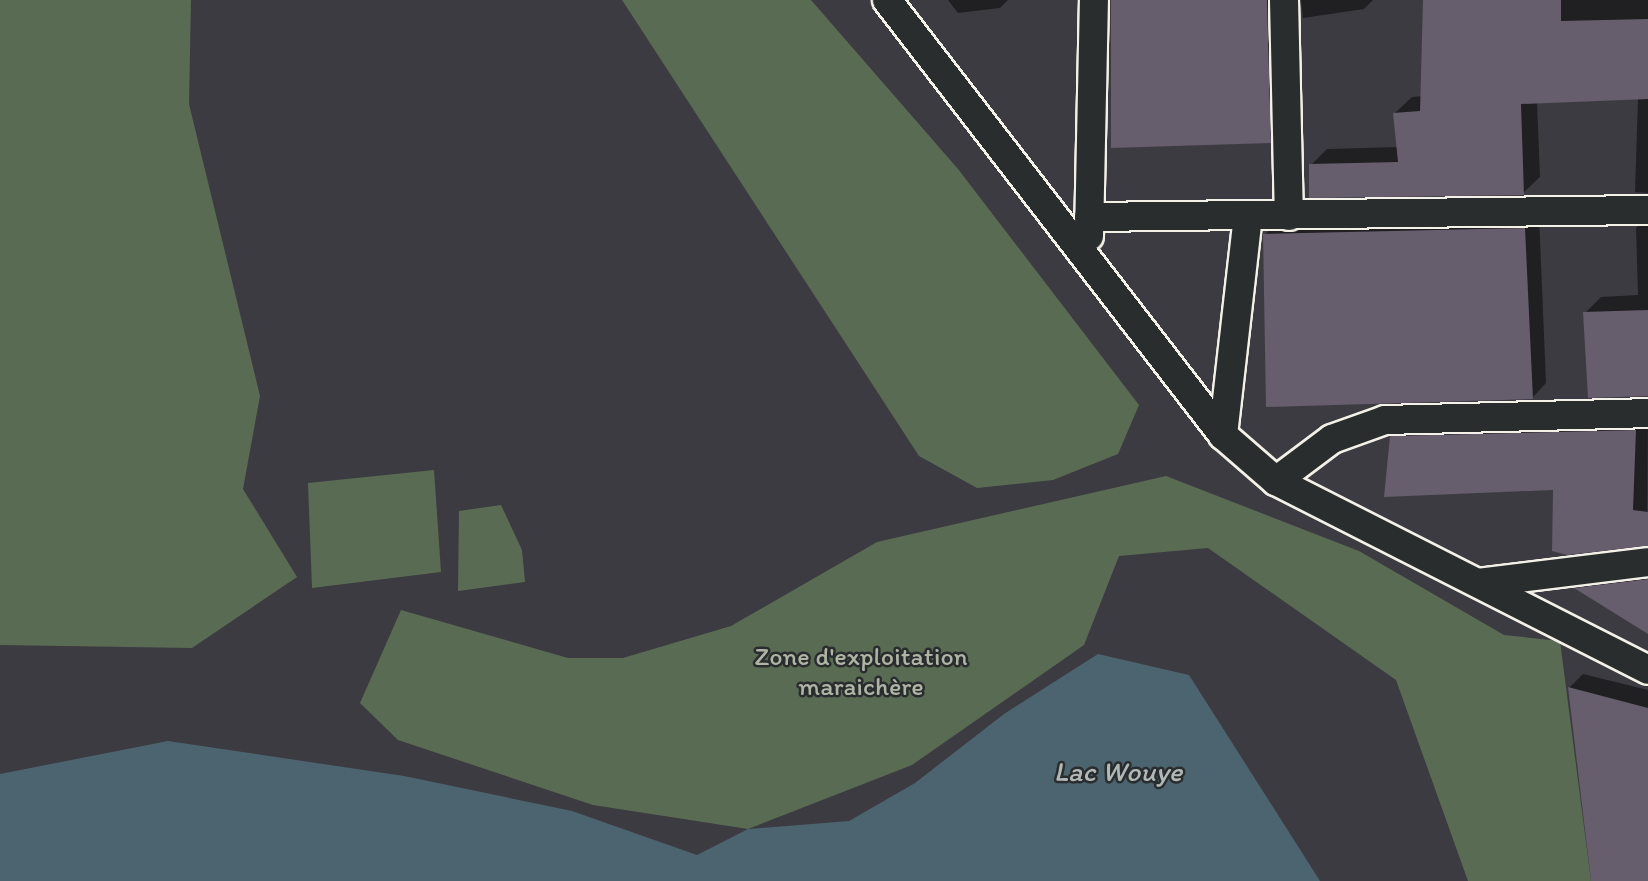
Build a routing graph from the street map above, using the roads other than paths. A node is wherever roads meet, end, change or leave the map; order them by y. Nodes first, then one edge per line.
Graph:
1 (887, 0) edge
2 (1094, 0) edge
3 (1284, 0) edge
4 (1648, 209) edge
5 (1289, 216) junction
6 (1248, 217) junction
7 (1089, 218) junction
8 (1088, 263) junction
9 (1648, 413) edge
10 (1223, 435) junction
11 (1276, 481) junction
12 (1648, 562) edge
13 (1478, 583) junction
14 (1648, 670) edge

1 - 8 street
2 - 7 street
3 - 5 street
4 - 5 street
5 - 6 street
6 - 7 street
6 - 10 street
7 - 8 street
8 - 10 street
9 - 11 street
10 - 11 street
11 - 13 street
12 - 13 street
13 - 14 street

